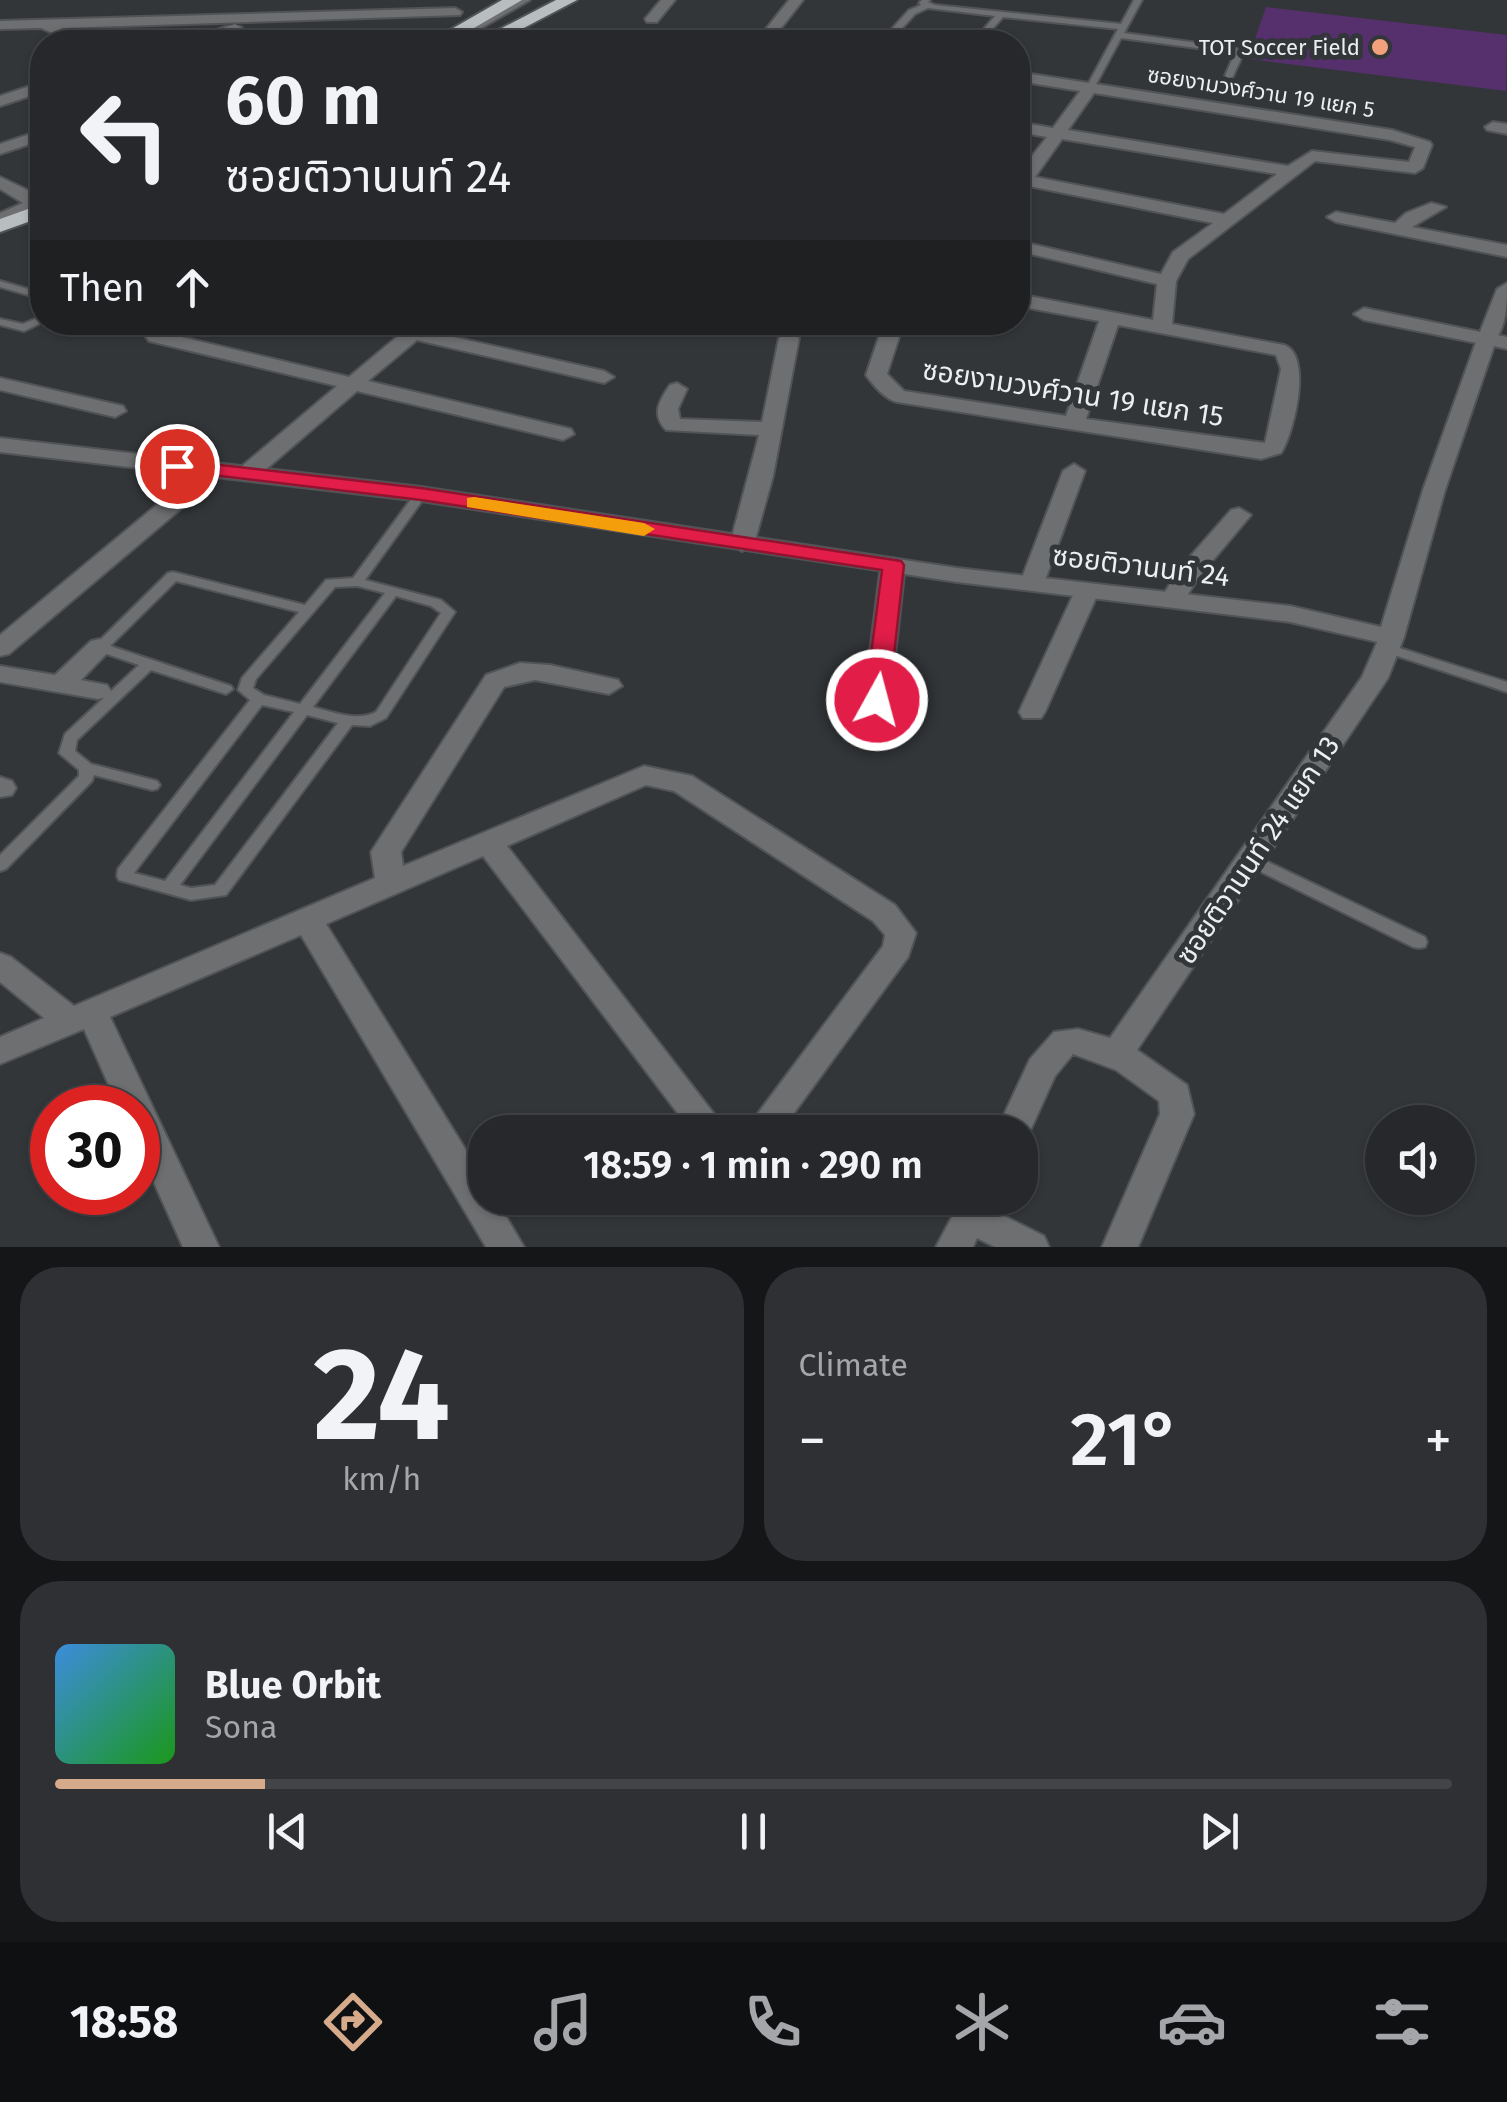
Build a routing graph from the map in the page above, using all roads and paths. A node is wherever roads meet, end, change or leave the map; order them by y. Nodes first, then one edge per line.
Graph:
1 (514, 0) edge
2 (523, 0) edge
3 (545, 0) edge
4 (569, 0) edge
5 (668, 0) edge
6 (796, 0) edge
7 (1138, 0) edge
8 (927, 3) edge
9 (456, 12) dead end
10 (1002, 14) junction
11 (266, 18) junction
12 (652, 20) dead end
13 (38, 24) junction
14 (0, 25) edge
15 (54, 30) edge
16 (226, 30) edge
17 (460, 30) edge
18 (469, 30) edge
19 (499, 30) edge
20 (506, 30) edge
21 (772, 30) edge
22 (896, 30) edge
23 (988, 30) edge
24 (1121, 31) junction
25 (0, 76) edge
26 (1030, 80) edge
27 (1225, 85) dead end
28 (30, 87) edge
29 (1090, 88) junction
30 (30, 91) edge
31 (0, 101) edge
32 (1030, 129) edge
33 (1057, 134) junction
34 (30, 138) edge
35 (0, 149) edge
36 (1030, 170) edge
37 (1295, 172) junction
38 (0, 182) edge
39 (1030, 185) edge
40 (30, 202) edge
41 (1437, 207) dead end
42 (30, 212) edge
43 (30, 214) edge
44 (30, 217) edge
45 (1336, 218) dead end
46 (0, 219) edge
47 (1226, 220) junction
48 (0, 226) edge
49 (1400, 230) junction
50 (0, 238) edge
51 (1030, 249) edge
52 (1507, 251) edge
53 (1167, 280) junction
54 (0, 284) edge
55 (1507, 289) edge
56 (30, 293) edge
57 (1030, 302) edge
58 (1364, 314) dead end
59 (1110, 319) junction
60 (0, 322) edge
61 (30, 325) edge
62 (1162, 326) junction
63 (410, 335) edge
64 (445, 335) edge
65 (890, 335) edge
66 (156, 336) dead end
67 (789, 338) dead end
68 (1497, 341) edge
69 (604, 377) dead end
70 (0, 384) edge
71 (350, 386) junction
72 (678, 389) dead end
73 (115, 411) dead end
74 (1073, 425) junction
75 (771, 429) junction
76 (563, 434) dead end
77 (0, 445) edge
78 (213, 470) junction
79 (1074, 471) dead end
80 (249, 472) junction
81 (421, 494) junction
82 (1238, 515) dead end
83 (742, 544) junction
84 (894, 565) junction
85 (358, 582) junction
86 (1032, 583) junction
87 (1087, 591) junction
88 (393, 592) junction
89 (1172, 600) junction
90 (305, 609) junction
91 (1389, 643) junction
92 (100, 647) junction
93 (0, 648) edge
94 (149, 664) junction
95 (0, 674) edge
96 (61, 684) junction
97 (609, 686) dead end
98 (1507, 687) edge
99 (226, 689) dead end
100 (98, 691) dead end
101 (259, 698) junction
102 (877, 700) dead end
103 (304, 710) junction
104 (1032, 712) dead end
105 (348, 720) junction
106 (86, 768) junction
107 (152, 785) dead end
108 (488, 842) junction
109 (1251, 860) junction
110 (0, 865) edge
111 (390, 882) junction
112 (169, 888) junction
113 (308, 919) junction
114 (1419, 942) dead end
115 (0, 965) edge
116 (80, 1016) junction
117 (0, 1051) edge
118 (1115, 1057) junction
119 (122, 1085) edge
120 (698, 1115) edge
121 (773, 1115) edge
122 (1022, 1115) edge
123 (160, 1159) edge
124 (968, 1220) edge
125 (201, 1247) edge
126 (506, 1247) edge
127 (1030, 1247) edge
128 (1120, 1247) edge

1 - 17 highway
2 - 18 street
3 - 19 highway
4 - 20 highway
5 - 12 street
6 - 21 street
7 - 24 lane
8 - 10 lane
8 - 22 lane
9 - 11 street
10 - 23 lane
10 - 24 lane
11 - 13 street
11 - 16 street
13 - 14 street
13 - 15 street
24 - 27 lane
24 - 29 lane
25 - 28 street
26 - 29 street, ซอยงามวงศ์วาน 19 แยก 5
29 - 33 street
29 - 37 street, ซอยงามวงศ์วาน 19 แยก 5
30 - 31 street
32 - 33 street
33 - 36 street
33 - 37 street
34 - 35 street
37 - 47 street
38 - 40 street
39 - 47 street
41 - 49 street
42 - 46 street
43 - 48 highway
44 - 50 highway
45 - 49 street
47 - 53 street
49 - 52 street
51 - 53 street
53 - 62 street
54 - 56 lane
55 - 68 street
57 - 59 street
58 - 68 street
59 - 62 street
59 - 74 street
60 - 61 lane
62 - 74 street, ซอยงามวงศ์วาน 19 แยก 15
63 - 71 street
64 - 69 street
65 - 74 street, ซอยงามวงศ์วาน 19 แยก 15
66 - 71 street
67 - 75 street
68 - 91 street
70 - 73 street
71 - 76 street
71 - 80 street
72 - 75 street
75 - 83 street
77 - 78 street, ซอยติวานนท์ 24
78 - 80 street, ซอยติวานนท์ 24
78 - 93 street
79 - 86 street
80 - 81 street, ซอยติวานนท์ 24
81 - 83 street, ซอยติวานนท์ 24
81 - 85 lane
82 - 89 street
83 - 84 street, ซอยติวานนท์ 24
84 - 86 street, ซอยติวานนท์ 24
84 - 102 street
85 - 88 lane
85 - 90 lane
86 - 87 street, ซอยติวานนท์ 24
87 - 89 street, ซอยติวานนท์ 24
87 - 104 street
88 - 103 lane
88 - 105 lane
89 - 91 street, ซอยติวานนท์ 24
90 - 92 lane
90 - 101 lane
91 - 98 lane
91 - 109 street, ซอยติวานนท์ 24 แยก 13
92 - 94 lane
92 - 96 street
94 - 99 lane
94 - 106 lane
95 - 96 street
96 - 100 street
97 - 111 street
101 - 103 lane
101 - 112 lane
103 - 105 lane
103 - 112 lane
105 - 112 lane
106 - 107 lane
106 - 110 lane
108 - 111 street
108 - 120 street
108 - 121 street
109 - 114 lane
109 - 118 street, ซอยติวานนท์ 24 แยก 13
111 - 113 street
113 - 116 street
113 - 126 street
115 - 116 street
116 - 117 street
116 - 119 street
118 - 122 street
118 - 128 street
123 - 125 street
124 - 127 street

